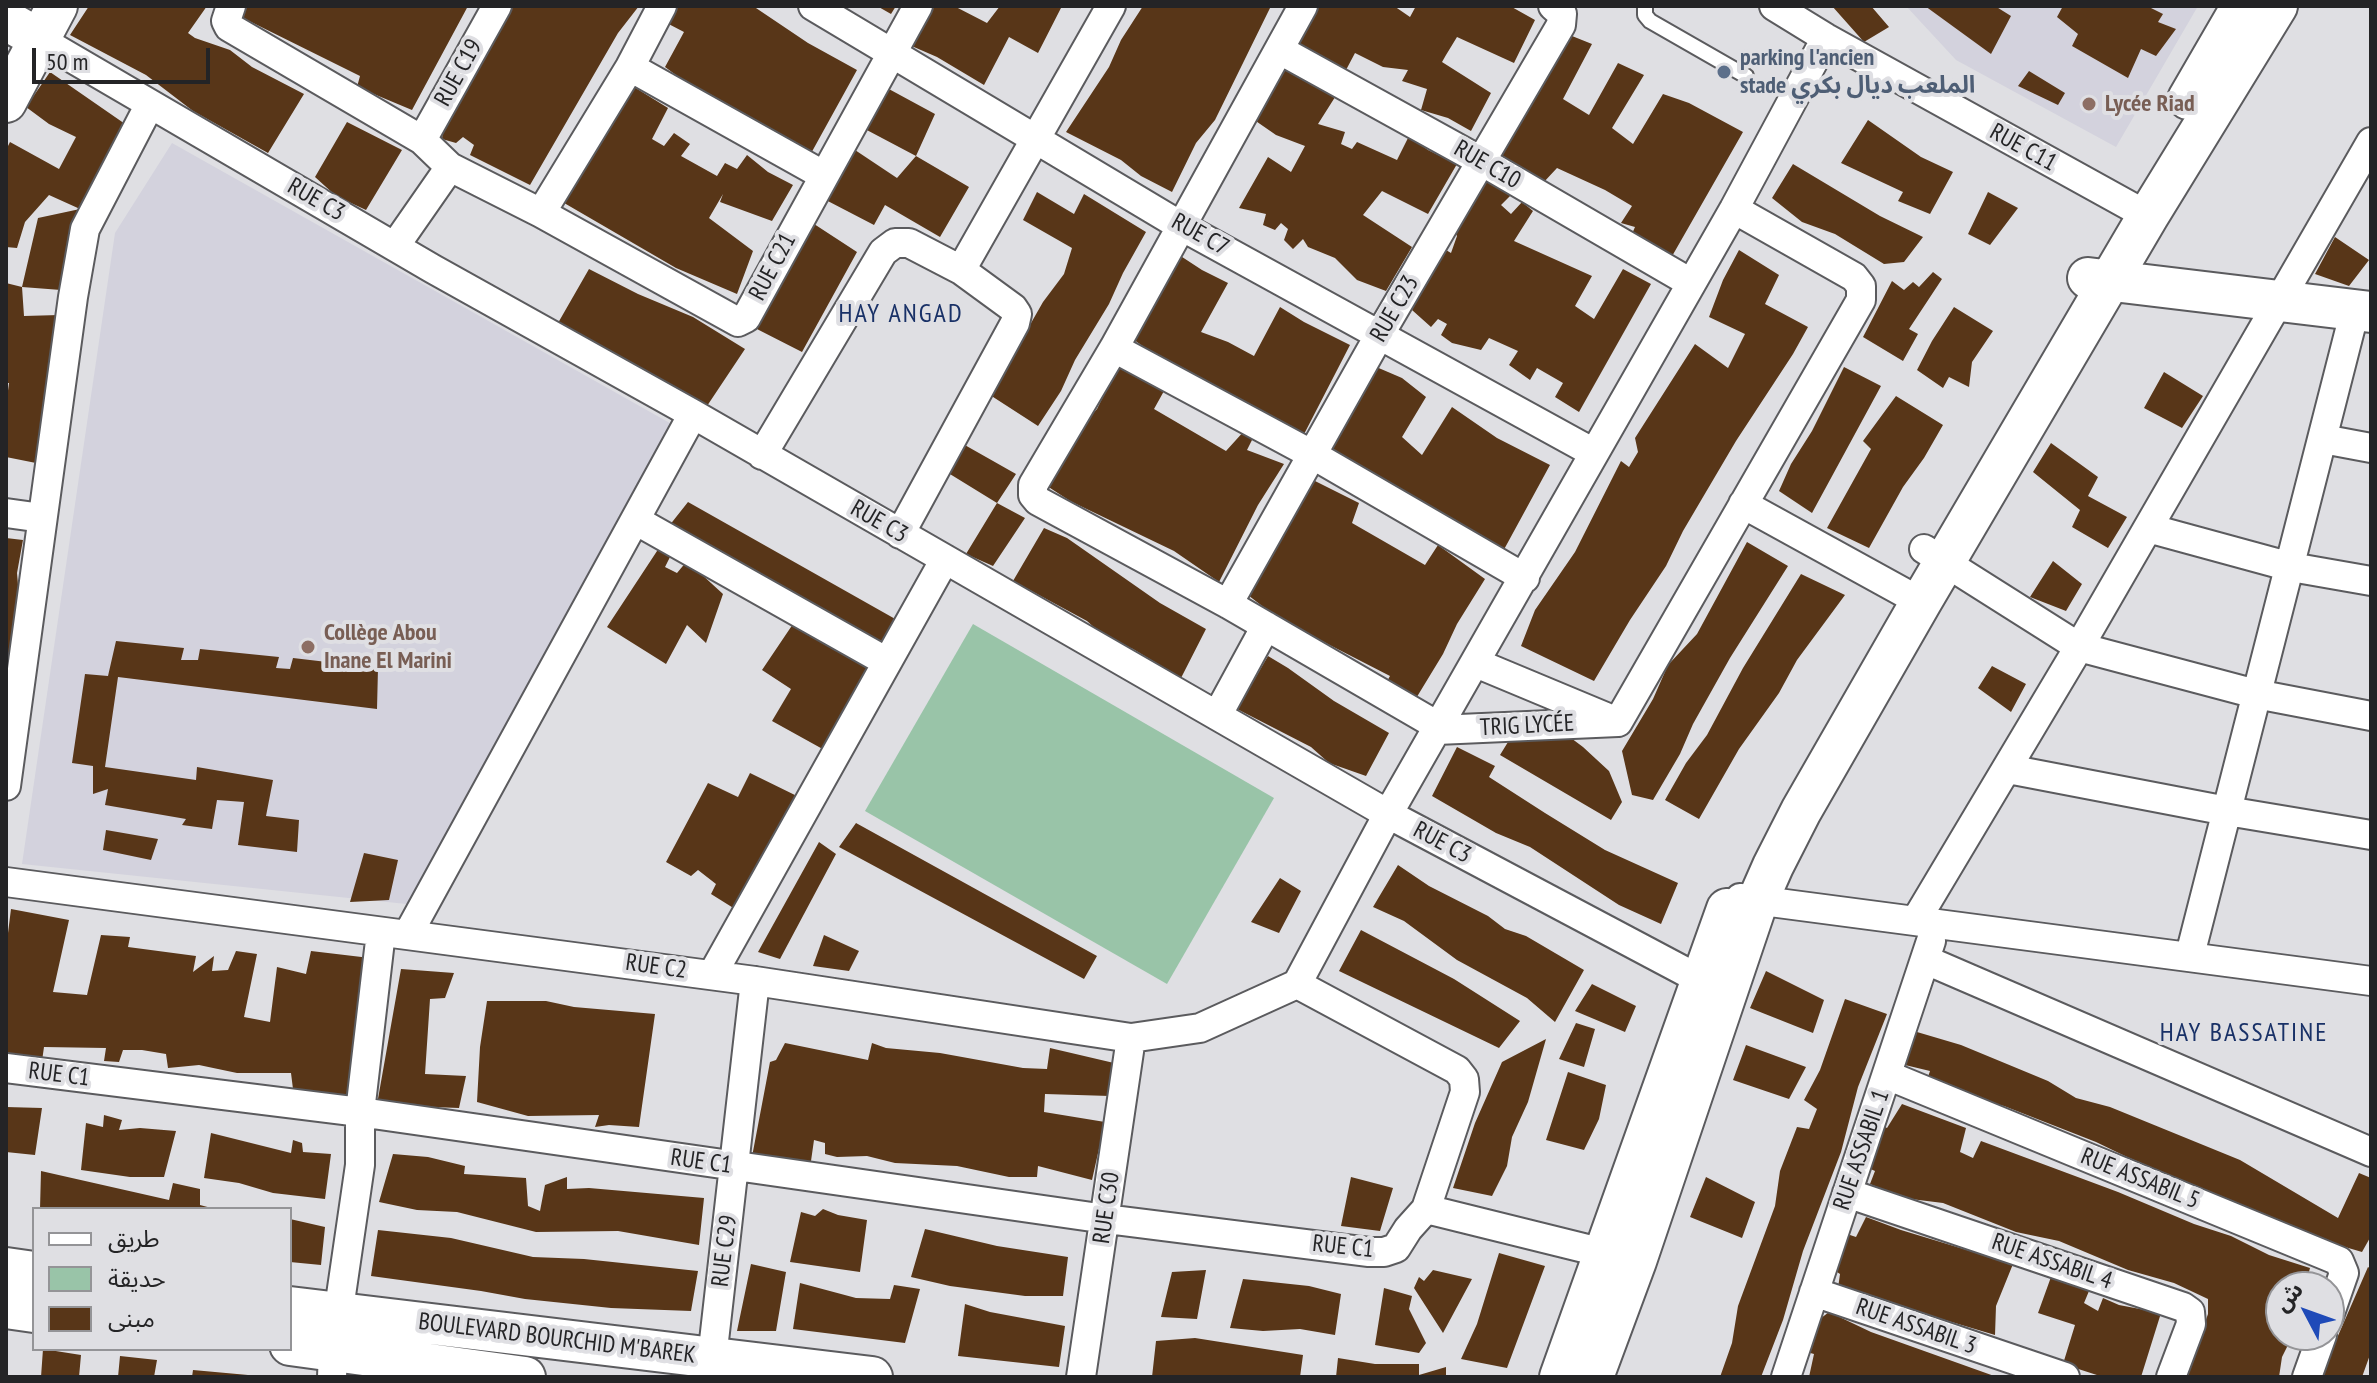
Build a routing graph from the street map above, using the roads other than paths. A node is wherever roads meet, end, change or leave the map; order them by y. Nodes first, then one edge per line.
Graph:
1 (231, 6) edge
2 (497, 6) edge
3 (662, 6) edge
4 (813, 6) edge
5 (918, 6) edge
6 (1111, 6) edge
7 (1303, 6) edge
8 (1645, 6) edge
9 (1774, 6) edge
10 (2242, 6) edge
11 (2277, 6) edge
12 (1558, 10) edge
13 (34, 22) edge
14 (1826, 38) junction
15 (1280, 50) junction
16 (892, 51) junction
17 (630, 67) junction
18 (1746, 76) dead end
19 (6, 102) edge
20 (150, 104) junction
21 (422, 140) junction
22 (1037, 140) junction
23 (2371, 142) edge
24 (1481, 161) junction
25 (450, 167) junction
26 (823, 175) junction
27 (1734, 209) junction
28 (2137, 210) junction
29 (541, 213) junction
30 (1181, 226) junction
31 (395, 246) junction
32 (961, 270) junction
33 (2098, 279) junction
34 (1691, 283) junction
35 (2279, 299) junction
36 (2363, 311) edge
37 (1380, 334) junction
38 (1114, 348) junction
39 (693, 414) junction
40 (2323, 439) junction
41 (2371, 448) edge
42 (1594, 453) junction
43 (762, 455) junction
44 (1313, 455) junction
45 (1743, 504) junction
46 (6, 513) edge
47 (42, 518) junction
48 (637, 521) junction
49 (2148, 528) junction
50 (900, 534) junction
51 (1935, 555) junction
52 (945, 559) junction
53 (2291, 567) junction
54 (1525, 578) junction
55 (2371, 581) edge
56 (1911, 596) junction
57 (1228, 604) junction
58 (1266, 626) junction
59 (2079, 647) junction
60 (887, 662) junction
61 (1476, 663) junction
62 (2256, 694) junction
63 (1218, 714) junction
64 (2371, 716) edge
65 (1618, 722) junction
66 (1438, 728) junction
67 (2008, 769) junction
68 (6, 786) edge
69 (2227, 811) junction
70 (1388, 814) junction
71 (2371, 835) edge
72 (6, 882) edge
73 (1744, 899) junction
74 (1926, 921) junction
75 (394, 933) junction
76 (2190, 955) junction
77 (1926, 960) junction
78 (712, 975) junction
79 (755, 981) junction
80 (2371, 981) edge
81 (1297, 984) junction
82 (1712, 986) junction
83 (1131, 1038) junction
84 (6, 1068) edge
85 (1887, 1075) junction
86 (360, 1112) junction
87 (2371, 1152) edge
88 (735, 1167) junction
89 (1847, 1193) junction
90 (1426, 1209) junction
91 (1106, 1219) junction
92 (1621, 1258) junction
93 (6, 1268) edge
94 (2343, 1271) edge
95 (32, 1272) edge
96 (1814, 1292) junction
97 (6, 1308) edge
98 (292, 1309) edge
99 (32, 1312) edge
100 (292, 1345) edge
101 (335, 1347) edge
102 (2316, 1351) edge
103 (712, 1367) edge
104 (525, 1377) edge
105 (872, 1377) edge
106 (1081, 1377) edge
107 (1560, 1377) edge
108 (1593, 1377) edge
109 (1786, 1377) edge
110 (2065, 1377) edge
111 (2171, 1377) edge
112 (2307, 1377) edge

1 - 21 street, RUE C21
2 - 21 street, RUE C19
3 - 17 street
4 - 16 street, RUE C7
5 - 16 street, RUE C21
6 - 22 street
7 - 15 street
8 - 18 lane
9 - 14 street, RUE C11
10 - 28 main road
11 - 28 main road
12 - 24 street, RUE C23
13 - 19 main road
13 - 20 street, RUE C3
14 - 27 street
14 - 28 street, RUE C11
15 - 24 street, RUE C10
15 - 30 street
16 - 22 street, RUE C7
16 - 26 street, RUE C21
17 - 26 street
17 - 29 street
20 - 31 street, RUE C3
20 - 47 street
21 - 25 street, RUE C21
22 - 30 street, RUE C7
22 - 32 street
23 - 35 street, RUE ASSABIL 1
24 - 34 street, RUE C10
24 - 37 street, RUE C23
25 - 29 street, RUE C21
25 - 31 street
26 - 29 street, RUE C21
27 - 34 street
27 - 45 street
28 - 33 main road
30 - 37 street, RUE C7
30 - 38 street
31 - 39 street, RUE C3
32 - 43 street
32 - 50 street
33 - 35 main road
33 - 51 main road
34 - 42 street
35 - 36 main road
35 - 49 street, RUE ASSABIL 1
36 - 40 street
37 - 42 street, RUE C7
37 - 44 street, RUE C23
38 - 44 street
38 - 57 street
39 - 43 street, RUE C3
39 - 48 street
40 - 41 street
40 - 53 street
42 - 54 street
43 - 50 street, RUE C3
44 - 54 street
44 - 57 street, RUE C23
45 - 56 street
45 - 65 street
46 - 47 street
47 - 68 street
48 - 60 street
48 - 75 street
49 - 53 street
49 - 59 street, RUE ASSABIL 1
50 - 52 street, RUE C3
51 - 56 main road
51 - 59 street
52 - 60 street
52 - 63 street, RUE C3
53 - 55 street
53 - 62 street
54 - 61 street
56 - 73 main road
57 - 58 street
58 - 63 street
58 - 66 street
59 - 62 street
59 - 67 street, RUE ASSABIL 1
60 - 78 street
61 - 65 street
61 - 66 street
62 - 64 street
62 - 69 street
63 - 70 street, RUE C3
65 - 66 street, TRIG LYCÉE
66 - 70 street
67 - 69 street
67 - 74 street, RUE ASSABIL 1
69 - 71 street
69 - 76 street
70 - 81 street
70 - 82 street, RUE C3
72 - 75 street, RUE C2
73 - 74 street
73 - 82 main road
74 - 76 street
74 - 77 street, RUE ASSABIL 1
75 - 78 street, RUE C2
75 - 86 street
76 - 80 street
77 - 85 street, RUE ASSABIL 1
77 - 87 street
78 - 79 street, RUE C2
79 - 83 street, RUE C2
79 - 88 street, RUE C29
81 - 83 street, RUE C2
81 - 90 street
82 - 92 main road
83 - 91 street, RUE C30
84 - 86 street, RUE C1
85 - 89 street, RUE ASSABIL 1
85 - 94 street, RUE ASSABIL 5
86 - 88 street, RUE C1
86 - 101 street
88 - 91 street, RUE C1
88 - 103 street, RUE C29
89 - 96 street, RUE ASSABIL 1
89 - 111 street, RUE ASSABIL 4
90 - 91 street, RUE C1
90 - 92 street
91 - 106 street, RUE C30
92 - 107 main road
92 - 108 main road
93 - 95 main road
96 - 109 street, RUE ASSABIL 1
96 - 110 street, RUE ASSABIL 3
97 - 99 main road
98 - 101 main road, BOULEVARD BOURCHID M'BAREK
100 - 101 main road, BOULEVARD BOURCHID M'BAREK
101 - 103 main road, BOULEVARD BOURCHID M'BAREK
101 - 104 main road, BOULEVARD BOURCHID M'BAREK
102 - 112 street
103 - 105 main road, BOULEVARD BOURCHID M'BAREK

